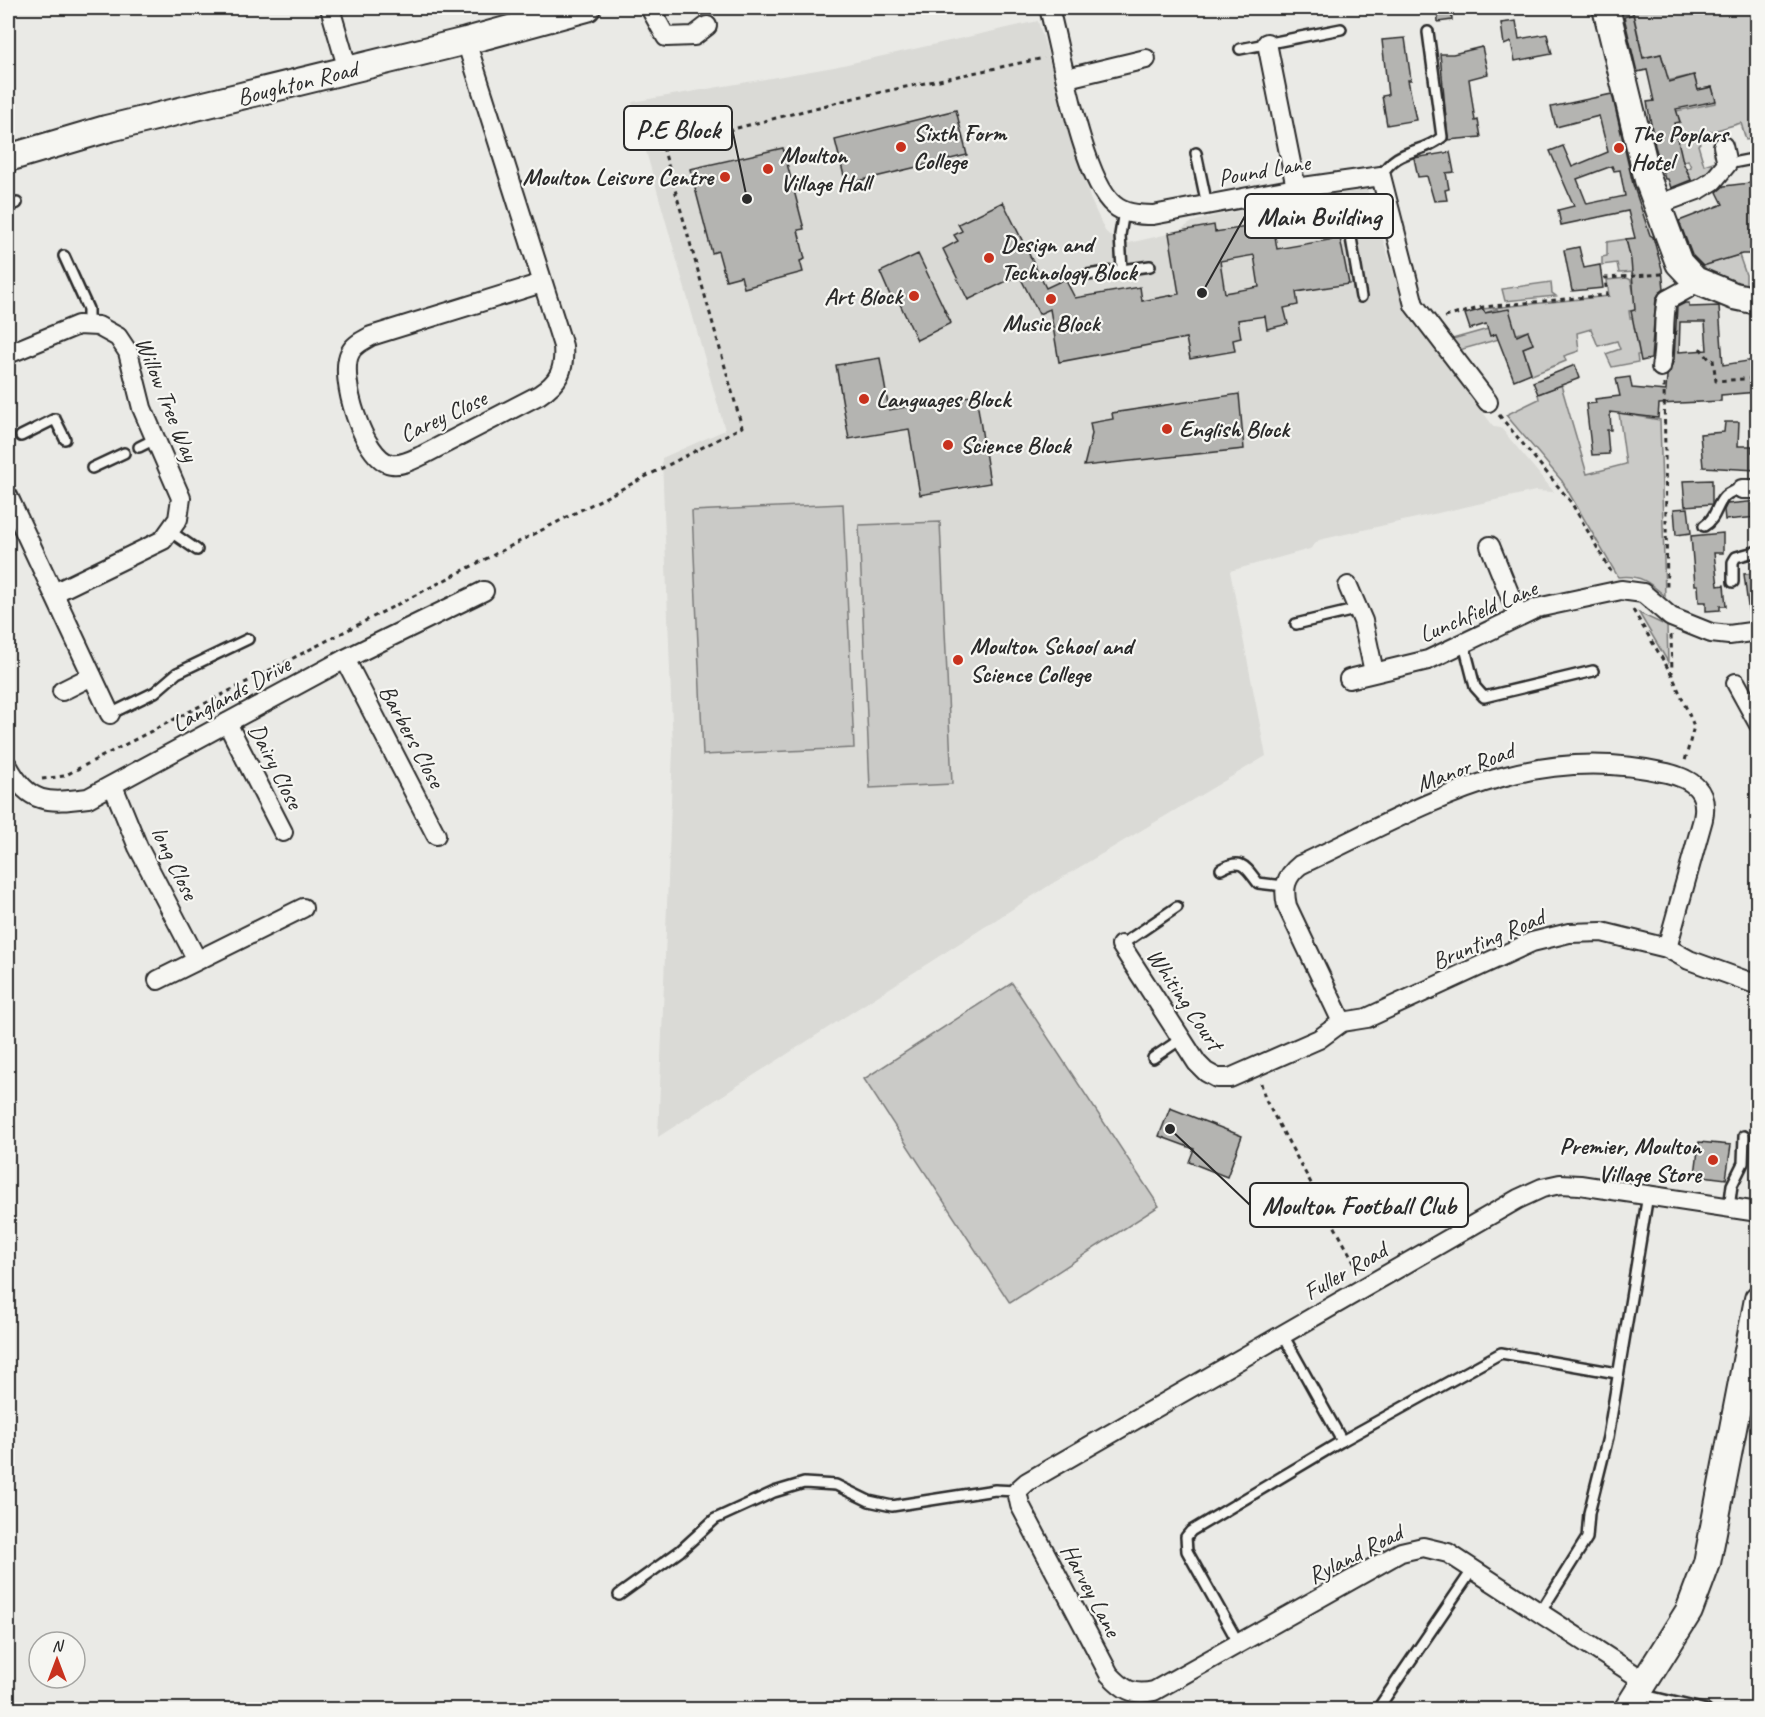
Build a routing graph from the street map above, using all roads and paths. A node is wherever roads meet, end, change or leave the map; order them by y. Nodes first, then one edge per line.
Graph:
1 (330, 8) edge
2 (587, 8) edge
3 (650, 8) edge
4 (1049, 8) edge
5 (1606, 8) edge
6 (707, 26) dead end
7 (1341, 29) dead end
8 (1428, 32) dead end
9 (466, 41) junction
10 (1267, 44) junction
11 (1240, 48) dead end
12 (1060, 55) junction
13 (1146, 59) dead end
14 (348, 70) junction
15 (1067, 78) junction
16 (1723, 146) dead end
17 (1196, 153) dead end
18 (8, 158) edge
19 (1758, 158) edge
20 (1728, 164) junction
21 (1381, 176) junction
22 (1300, 188) junction
23 (17, 202) dead end
24 (1207, 205) junction
25 (1657, 205) junction
26 (8, 207) edge
27 (1124, 211) junction
28 (1309, 214) junction
29 (1293, 217) dead end
30 (64, 256) dead end
31 (1150, 266) dead end
32 (1122, 270) junction
33 (1087, 275) dead end
34 (1691, 276) junction
35 (542, 284) junction
36 (1361, 297) dead end
37 (1758, 301) edge
38 (1426, 322) junction
39 (88, 325) junction
40 (1700, 348) dead end
41 (8, 354) edge
42 (1661, 367) joint
43 (1757, 378) edge
44 (1488, 402) joint
45 (21, 435) dead end
46 (65, 439) dead end
47 (124, 453) dead end
48 (93, 468) dead end
49 (1750, 489) edge
50 (8, 496) edge
51 (1704, 526) dead end
52 (171, 532) junction
53 (1490, 546) dead end
54 (197, 550) dead end
55 (1758, 552) edge
56 (1733, 582) dead end
57 (1348, 586) dead end
58 (1621, 590) junction
59 (484, 591) dead end
60 (54, 593) junction
61 (1359, 609) junction
62 (1518, 615) junction
63 (1671, 617) junction
64 (1296, 624) dead end
65 (1758, 631) edge
66 (248, 639) dead end
67 (1464, 644) junction
68 (345, 659) junction
69 (1593, 671) dead end
70 (1374, 672) junction
71 (1672, 675) junction
72 (92, 676) junction
73 (1349, 679) dead end
74 (1736, 683) dead end
75 (62, 691) dead end
76 (110, 714) joint
77 (227, 723) junction
78 (1758, 723) edge
79 (64, 776) dead end
80 (1681, 776) junction
81 (10, 779) edge
82 (113, 786) junction
83 (283, 832) dead end
84 (436, 835) dead end
85 (1221, 869) dead end
86 (1284, 886) junction
87 (1177, 907) dead end
88 (303, 908) dead end
89 (1120, 945) joint
90 (1667, 948) junction
91 (197, 960) junction
92 (158, 980) dead end
93 (1758, 985) edge
94 (1342, 1022) junction
95 (1181, 1039) junction
96 (1152, 1058) dead end
97 (1257, 1068) junction
98 (1744, 1136) dead end
99 (1648, 1195) junction
100 (1729, 1208) junction
101 (1758, 1212) edge
102 (1367, 1286) junction
103 (1758, 1299) edge
104 (1283, 1335) junction
105 (1617, 1373) junction
106 (1749, 1398) edge
107 (1342, 1441) junction
108 (1017, 1491) junction
109 (1473, 1569) junction
110 (619, 1595) dead end
111 (1540, 1613) junction
112 (1239, 1644) junction
113 (1637, 1695) edge
114 (1140, 1702) edge
115 (1377, 1710) edge
116 (1706, 1710) edge

1 - 14 street
2 - 9 street, Boughton Road
3 - 6 street
4 - 12 street
5 - 25 street
7 - 10 lane
8 - 21 lane
9 - 14 street, Boughton Road
9 - 35 street, Carey Close
10 - 11 lane
10 - 22 street
12 - 15 street
12 - 79 path
13 - 15 street
14 - 18 street, Boughton Road
15 - 27 street
16 - 20 street
17 - 24 lane
19 - 20 lane
20 - 25 street
21 - 22 street, Pound Lane
21 - 38 street
22 - 24 street, Pound Lane
22 - 28 lane
23 - 26 lane
24 - 27 street, Pound Lane
25 - 34 street
27 - 32 lane
28 - 29 lane
28 - 36 lane
30 - 39 lane
31 - 32 lane
32 - 33 lane
34 - 37 street
34 - 38 path
34 - 42 street
35 - 35 street, Carey Close
38 - 44 street
39 - 41 street
39 - 52 street, Willow Tree Way
40 - 43 path
42 - 63 path
44 - 58 path
45 - 46 lane
47 - 48 lane
49 - 51 lane
50 - 60 street
52 - 54 lane
52 - 60 street
53 - 62 street
55 - 56 lane
57 - 61 street
58 - 62 street, Lunchfield Lane
58 - 63 street, Lunchfield Lane
58 - 71 path
59 - 68 street, Langlands Drive
60 - 72 street
61 - 64 lane
61 - 70 street
62 - 67 street, Lunchfield Lane
63 - 65 street, Lunchfield Lane
63 - 71 path
66 - 76 lane
67 - 69 lane
67 - 70 street, Lunchfield Lane
68 - 77 street, Langlands Drive
68 - 84 street, Barbers Close
70 - 73 street, Lunchfield Lane
71 - 80 path
72 - 75 street
72 - 76 street
74 - 78 street
77 - 82 street, Langlands Drive
77 - 83 street, Dairy Close
80 - 86 street, Manor Road
80 - 90 street, Manor Road
81 - 82 street, Langlands Drive
82 - 91 street, long Close
85 - 86 lane
86 - 94 street
87 - 89 lane
88 - 91 street
89 - 95 street, Whiting Court
90 - 93 street, Brunting Road
90 - 94 street, Brunting Road
91 - 92 street
94 - 97 street, Whiting Court
95 - 96 lane
95 - 97 street, Whiting Court
97 - 102 path
98 - 100 lane
99 - 100 street, Fuller Road
99 - 102 street, Fuller Road
99 - 105 lane
100 - 101 street, Fuller Road
102 - 104 street, Fuller Road
103 - 106 street
104 - 107 lane
104 - 108 street, Fuller Road
105 - 107 lane
105 - 111 lane
106 - 113 street
107 - 112 lane
108 - 110 lane
108 - 114 street, Harvey Lane
109 - 111 street, Ryland Road
109 - 112 street, Ryland Road
109 - 115 lane
111 - 113 street, Ryland Road
112 - 114 street, Ryland Road
113 - 116 lane

